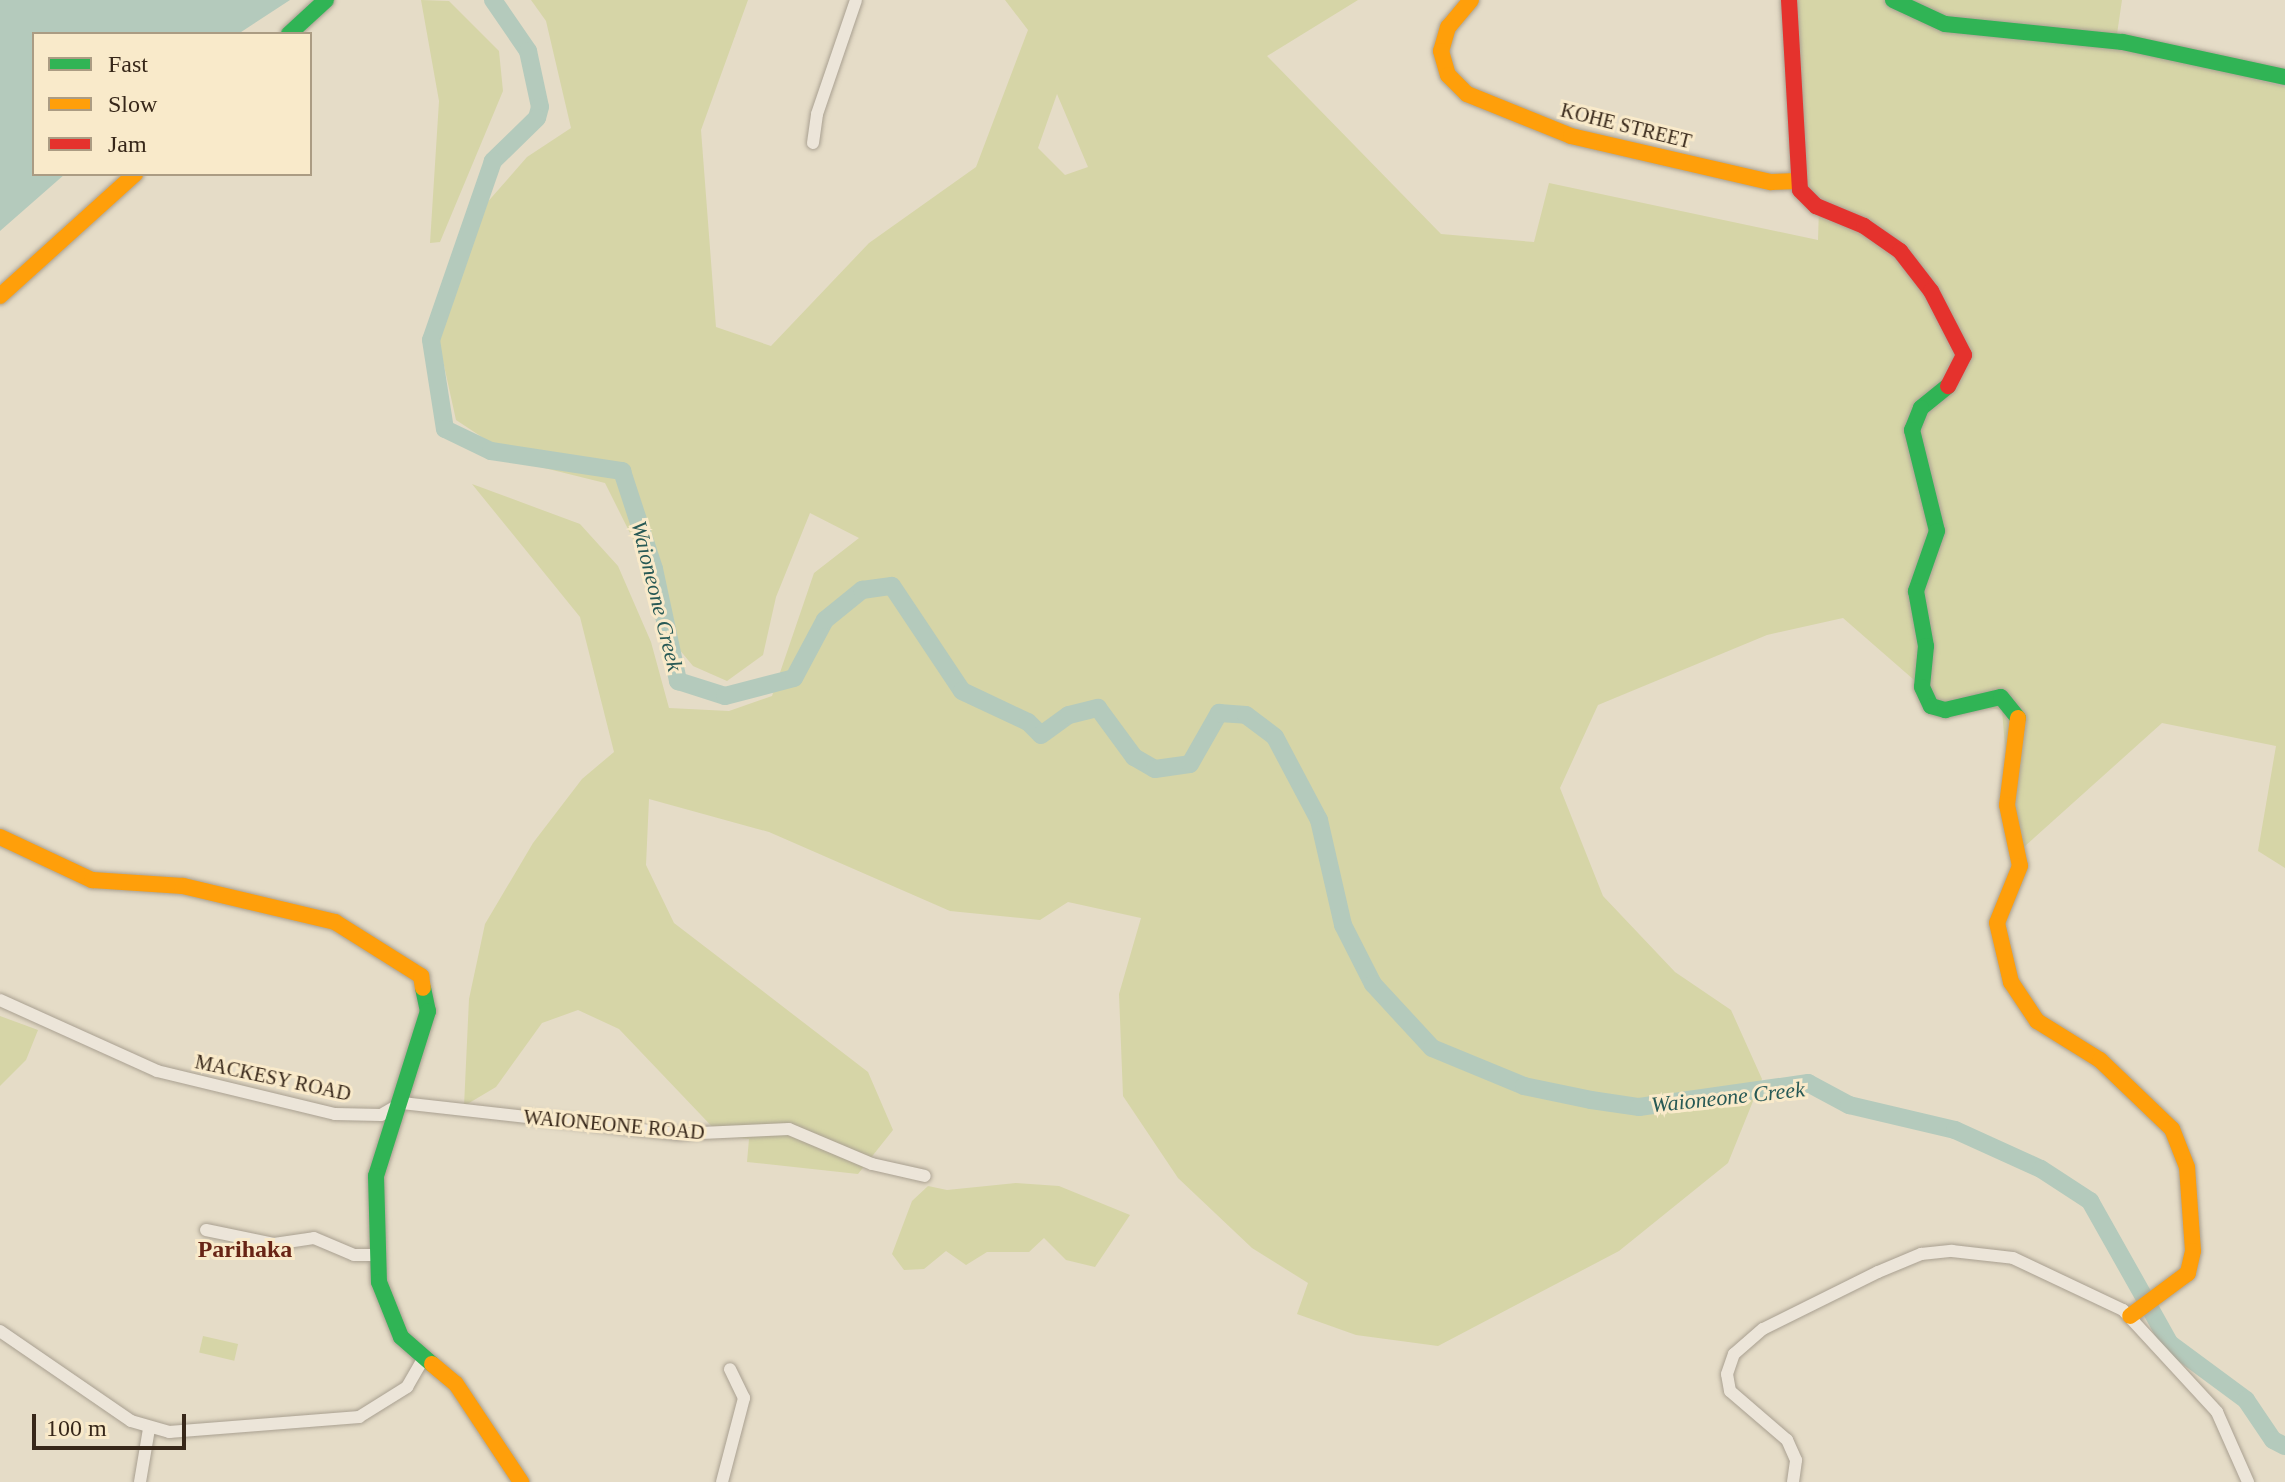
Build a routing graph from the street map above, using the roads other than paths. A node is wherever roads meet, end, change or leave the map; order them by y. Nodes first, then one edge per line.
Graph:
1 (326, 0) edge
2 (856, 0) edge
3 (1471, 0) edge
4 (1789, 0) edge
5 (1893, 0) edge
6 (291, 32) edge
7 (2285, 77) edge
8 (813, 143) dead end
9 (133, 176) edge
10 (1797, 181) junction
11 (0, 296) edge
12 (0, 837) edge
13 (0, 1000) edge
14 (393, 1109) junction
15 (925, 1176) dead end
16 (206, 1230) dead end
17 (374, 1255) junction
18 (2130, 1316) junction
19 (0, 1331) edge
20 (424, 1357) junction
21 (730, 1369) dead end
22 (149, 1429) junction
23 (140, 1482) edge
24 (521, 1482) edge
25 (722, 1482) edge
26 (1793, 1482) edge
27 (2248, 1482) edge

1 - 6 street
2 - 8 street
3 - 10 street, KOHE STREET
4 - 10 street
5 - 7 street
9 - 11 street
10 - 18 street
12 - 14 street
13 - 14 street, MACKESY ROAD
14 - 15 street, WAIONEONE ROAD
14 - 17 street
16 - 17 street
17 - 20 street
18 - 26 street
18 - 27 street
19 - 22 street
20 - 22 street
20 - 24 street
21 - 25 street
22 - 23 street

